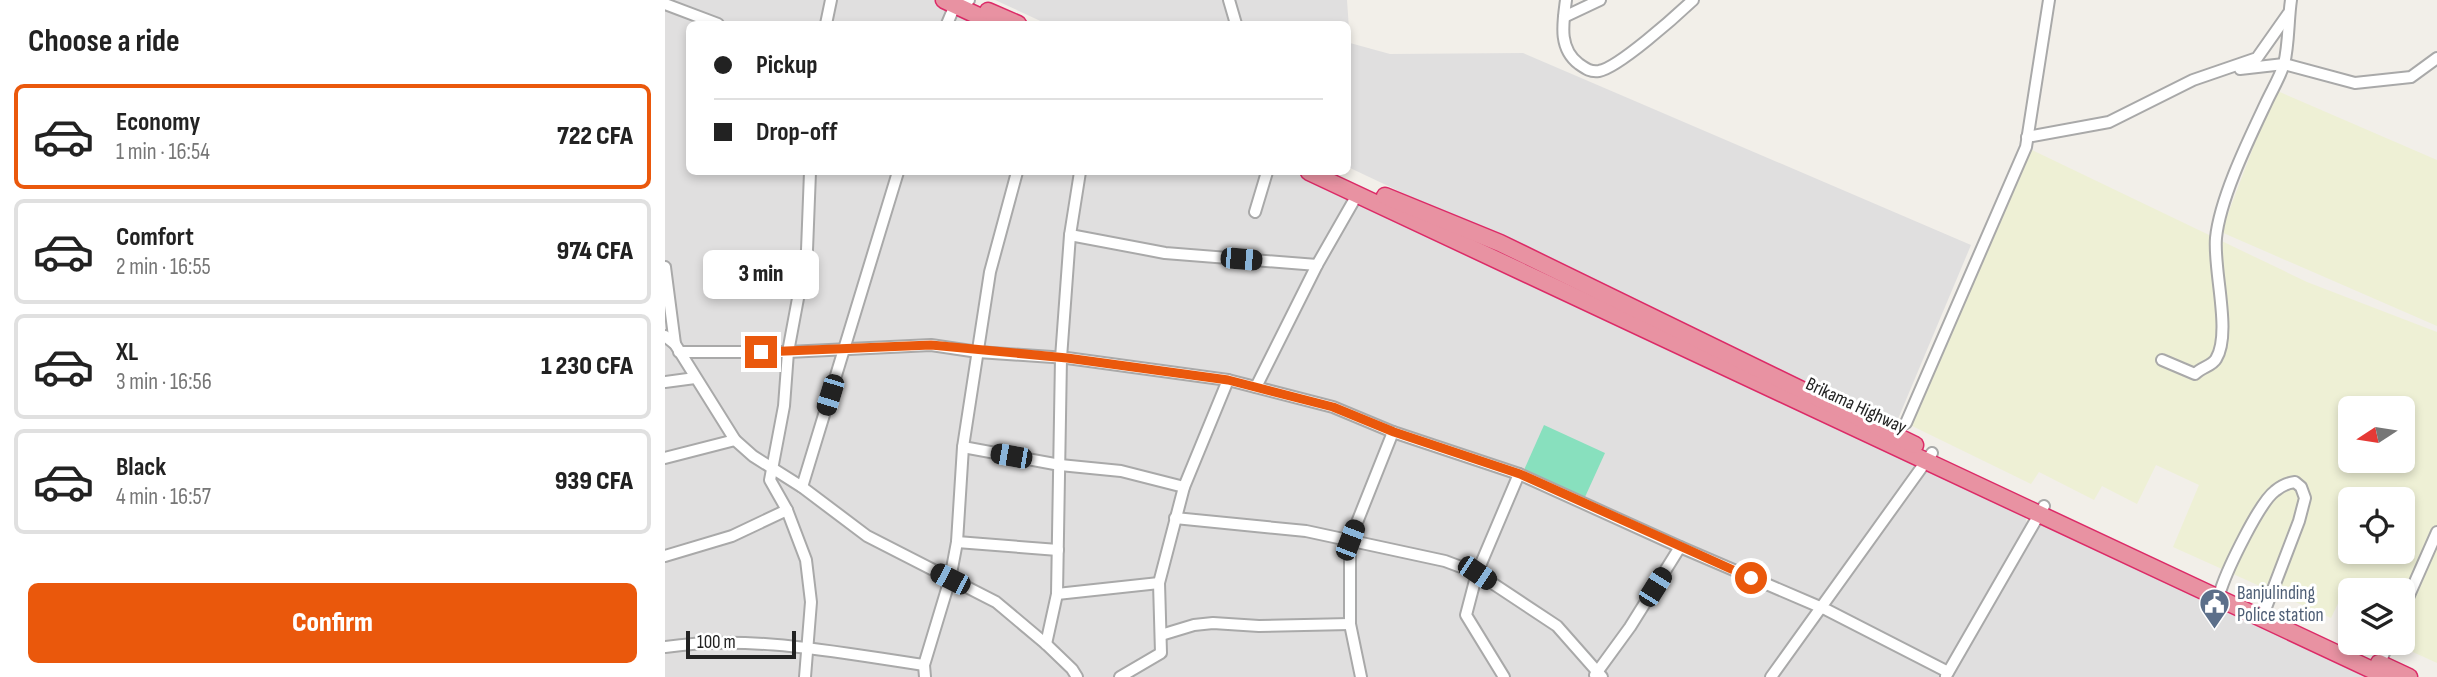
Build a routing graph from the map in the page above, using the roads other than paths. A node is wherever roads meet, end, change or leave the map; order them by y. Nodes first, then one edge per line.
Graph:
1 (831, 0) edge
2 (1229, 0) edge
3 (1566, 0) edge
4 (1600, 0) edge
5 (1693, 0) edge
6 (2049, 0) edge
7 (2291, 0) edge
8 (960, 1) edge
9 (665, 4) edge
10 (2290, 12) junction
11 (1564, 17) junction
12 (710, 21) edge
13 (828, 21) edge
14 (949, 21) edge
15 (991, 21) edge
16 (1010, 21) edge
17 (1235, 21) edge
18 (2437, 58) edge
19 (2284, 64) junction
20 (2220, 71) junction
21 (2028, 137) junction
22 (810, 175) edge
23 (897, 175) edge
24 (1016, 175) edge
25 (1080, 175) edge
26 (1266, 175) edge
27 (1315, 175) edge
28 (1338, 175) edge
29 (1357, 195) junction
30 (1255, 212) dead end
31 (1070, 235) junction
32 (1317, 265) junction
33 (665, 267) edge
34 (665, 336) edge
35 (677, 348) junction
36 (844, 350) junction
37 (788, 352) junction
38 (978, 352) junction
39 (1061, 358) junction
40 (2162, 360) dead end
41 (695, 378) junction
42 (1228, 380) junction
43 (665, 382) edge
44 (1256, 387) junction
45 (1906, 423) dead end
46 (1394, 432) junction
47 (734, 440) junction
48 (963, 447) junction
49 (665, 458) edge
50 (1929, 458) junction
51 (1060, 465) junction
52 (773, 470) junction
53 (1520, 474) junction
54 (802, 487) junction
55 (1184, 487) junction
56 (787, 510) junction
57 (2042, 511) junction
58 (1175, 518) junction
59 (2437, 532) edge
60 (1350, 540) junction
61 (957, 542) junction
62 (1680, 547) junction
63 (1058, 550) junction
64 (665, 555) edge
65 (2169, 570) junction
66 (1477, 573) junction
67 (950, 579) junction
68 (2415, 582) edge
69 (1159, 583) junction
70 (2221, 589) junction
71 (1057, 594) junction
72 (1822, 608) junction
73 (2265, 610) junction
74 (1350, 624) junction
75 (1161, 635) junction
76 (2308, 635) junction
77 (1046, 644) junction
78 (665, 647) edge
79 (807, 648) junction
80 (2385, 655) edge
81 (925, 671) edge
82 (2380, 673) edge
83 (1598, 675) edge
84 (1947, 675) edge
85 (805, 677) edge
86 (1077, 677) edge
87 (1120, 677) edge
88 (1361, 677) edge
89 (1504, 677) edge
90 (1771, 677) edge
91 (2409, 677) edge

1 - 13 street
2 - 17 street
3 - 11 street
4 - 11 street
5 - 11 street
6 - 21 street
7 - 10 street
8 - 14 street
8 - 15 highway
8 - 16 highway
9 - 12 street
10 - 19 street
10 - 20 street
18 - 19 street
19 - 20 street
19 - 40 street
20 - 21 street
21 - 45 street
22 - 37 street
23 - 36 street
24 - 38 street
25 - 31 street
26 - 30 street
27 - 29 highway, Brikama Highway
28 - 50 highway, Brikama Highway
29 - 32 street
29 - 50 highway, Brikama Highway
31 - 32 street
31 - 39 street
32 - 44 street
33 - 35 street
34 - 35 street
35 - 37 street
35 - 41 street
36 - 37 street
36 - 38 street
36 - 54 street
37 - 52 street
38 - 39 street
38 - 48 street
39 - 42 street
39 - 51 street
41 - 43 street
41 - 47 street
42 - 44 street
42 - 55 street
44 - 46 street
46 - 53 street
46 - 60 street
47 - 49 street
47 - 52 street
48 - 51 street
48 - 61 street
50 - 57 highway, Brikama Highway
50 - 72 street
51 - 55 street
51 - 63 street
52 - 54 street
52 - 56 street
53 - 62 street
53 - 66 street
54 - 67 street
55 - 58 street
56 - 64 street
56 - 79 street
57 - 65 highway, Brikama Highway
57 - 84 street
58 - 60 street
58 - 69 street
59 - 68 street
60 - 66 street
60 - 74 street
61 - 63 street
61 - 67 street
62 - 72 street
62 - 83 street
63 - 71 street
65 - 70 highway, Brikama Highway
65 - 76 highway, Brikama Highway
66 - 83 street
66 - 89 street
67 - 77 street
67 - 81 street
69 - 71 street
69 - 75 street
70 - 73 highway, Brikama Highway
70 - 73 street
71 - 77 street
72 - 84 street
72 - 90 street
73 - 76 highway, Brikama Highway
74 - 75 street
74 - 88 street
75 - 87 street
76 - 82 highway, Brikama Highway
77 - 86 street
78 - 79 street
79 - 81 street
79 - 85 street
80 - 82 street
82 - 91 highway, Brikama Highway

